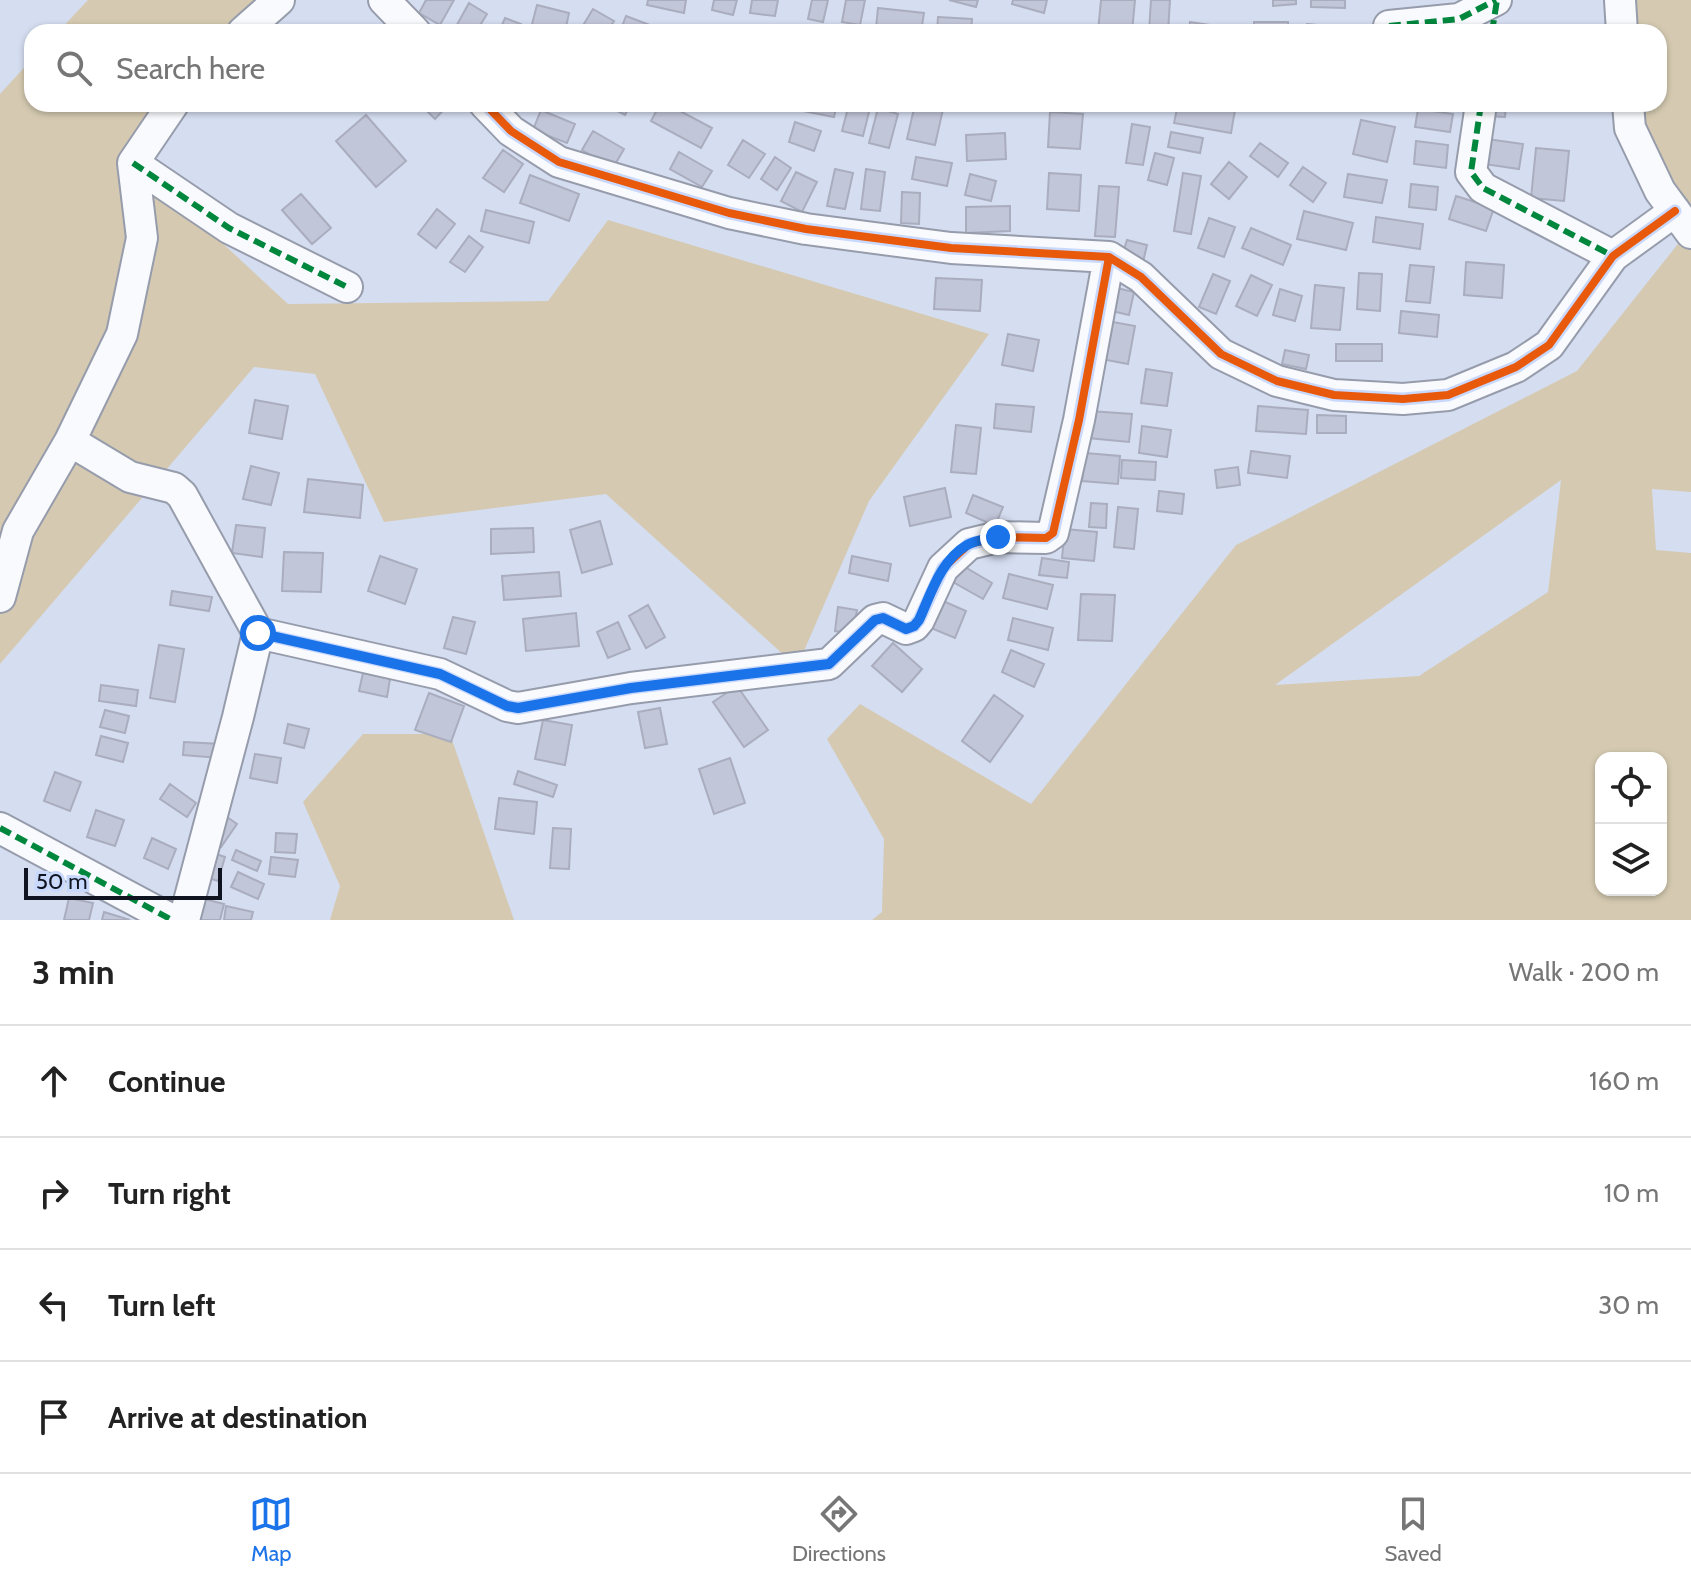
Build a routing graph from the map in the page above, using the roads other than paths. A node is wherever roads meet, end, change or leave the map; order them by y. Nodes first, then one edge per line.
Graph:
1 (279, 0) edge
2 (384, 0) edge
3 (1496, 0) edge
4 (1620, 0) edge
5 (252, 24) edge
6 (407, 24) edge
7 (1409, 24) edge
8 (1493, 24) edge
9 (1622, 24) edge
10 (168, 112) edge
11 (493, 112) edge
12 (1480, 112) edge
13 (1629, 112) edge
14 (133, 163) junction
15 (1683, 222) edge
16 (1613, 256) junction
17 (1109, 257) junction
18 (347, 287) dead end
19 (70, 441) junction
20 (0, 597) edge
21 (258, 633) junction
22 (0, 828) edge
23 (172, 920) edge
24 (184, 920) edge

1 - 5 street
2 - 6 street
3 - 7 street
3 - 8 street
4 - 9 street
10 - 14 street
11 - 17 street
12 - 16 street
13 - 15 street
14 - 18 street
14 - 19 street
15 - 16 street
16 - 17 street
17 - 21 street
19 - 20 street
19 - 21 street
21 - 24 street
22 - 23 street

